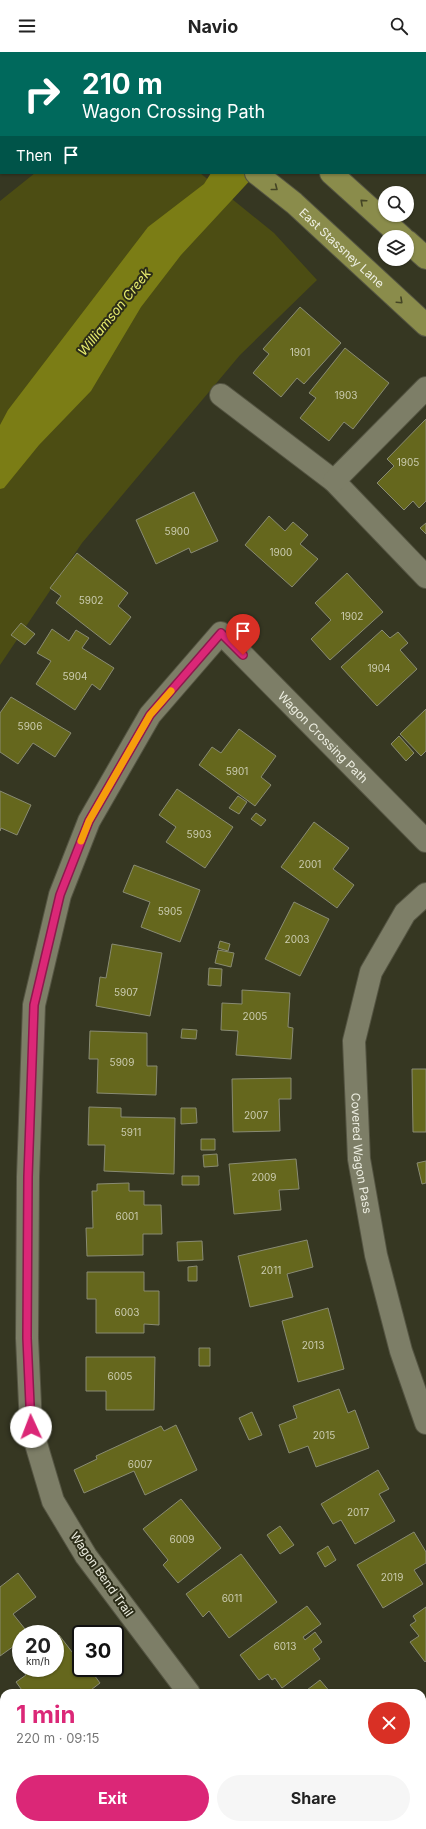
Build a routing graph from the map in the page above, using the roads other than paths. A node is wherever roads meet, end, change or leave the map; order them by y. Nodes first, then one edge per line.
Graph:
1 (257, 174) edge
2 (332, 174) edge
3 (394, 230) edge
4 (414, 247) edge
5 (426, 258) edge
6 (426, 325) edge
7 (426, 388) edge
8 (221, 395) dead end
9 (334, 481) junction
10 (426, 577) edge
11 (221, 633) joint
12 (426, 841) edge
13 (426, 894) edge
14 (426, 1423) edge
15 (186, 1689) edge

1 -> 6 main road, East Stassney Lane
3 -> 2 main road
4 - 5 main road
7 - 9 street
8 - 9 street
9 - 10 street
11 - 12 street, Wagon Crossing Path
11 - 15 street, Wagon Bend Trail
13 - 14 street, Covered Wagon Pass

